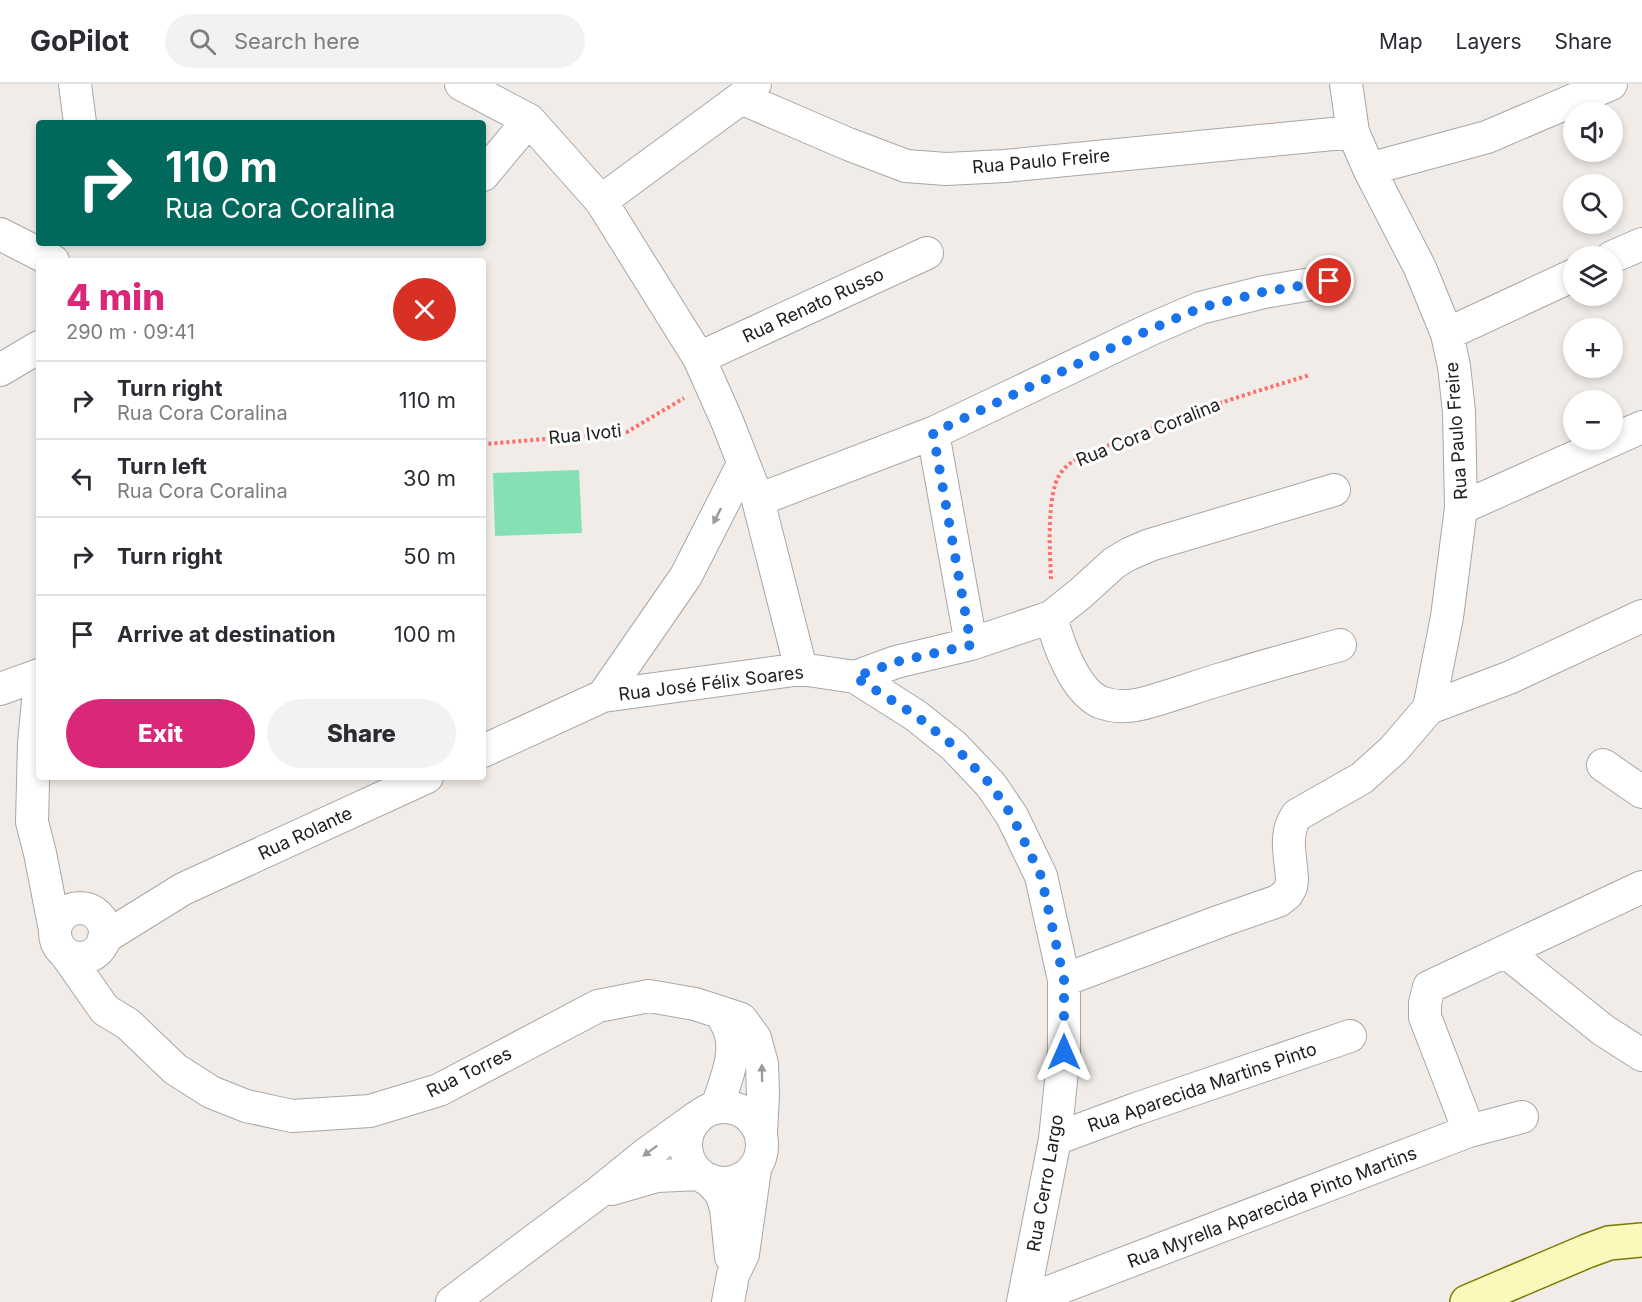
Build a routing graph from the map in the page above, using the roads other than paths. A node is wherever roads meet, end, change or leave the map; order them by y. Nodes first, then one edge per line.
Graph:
1 (75, 84) edge
2 (461, 84) edge
3 (1346, 84) edge
4 (1611, 84) edge
5 (748, 91) edge
6 (80, 120) edge
7 (529, 120) junction
8 (1353, 132) junction
9 (1369, 169) junction
10 (486, 171) edge
11 (601, 201) junction
12 (0, 234) edge
13 (1642, 244) edge
14 (1623, 252) edge
15 (927, 253) dead end
16 (47, 258) edge
17 (1563, 280) edge
18 (1329, 281) dead end
19 (1447, 334) junction
20 (36, 349) edge
21 (0, 370) edge
22 (704, 370) junction
23 (1642, 427) edge
24 (933, 433) junction
25 (743, 464) junction
26 (1334, 490) dead end
27 (758, 500) junction
28 (1461, 508) junction
29 (1642, 616) edge
30 (1051, 617) junction
31 (971, 645) junction
32 (1340, 645) dead end
33 (801, 669) junction
34 (36, 676) edge
35 (855, 677) junction
36 (0, 689) edge
37 (603, 696) junction
38 (1429, 708) junction
39 (36, 722) edge
40 (486, 750) edge
41 (1603, 765) dead end
42 (420, 780) edge
43 (1642, 792) edge
44 (40, 853) junction
45 (1642, 887) edge
46 (95, 926) junction
47 (60, 942) junction
48 (1506, 952) junction
49 (1064, 980) junction
50 (720, 1012) junction
51 (128, 1024) junction
52 (1350, 1036) dead end
53 (1642, 1055) edge
54 (707, 1112) junction
55 (1522, 1117) dead end
56 (1469, 1131) junction
57 (761, 1132) junction
58 (1055, 1138) junction
59 (755, 1169) junction
60 (705, 1178) junction
61 (599, 1192) junction
62 (1642, 1240) edge
63 (730, 1289) edge
64 (452, 1302) edge
65 (1023, 1302) edge
66 (1467, 1302) edge

1 - 6 street
2 - 7 street
3 - 8 street, Rua Paulo Freire
4 - 9 street
5 - 8 street, Rua Paulo Freire
5 - 11 street
7 - 10 street
7 - 11 street
8 - 9 street, Rua Paulo Freire
9 - 19 street, Rua Paulo Freire
11 - 22 street
12 - 16 street
13 - 14 street
15 - 22 street, Rua Renato Russo
17 - 19 street
18 - 24 street
19 - 28 street, Rua Paulo Freire
20 - 21 street
22 - 25 street
23 - 28 street
24 - 27 street
24 - 31 street
25 - 27 street
25 -> 37 street
26 - 30 street
27 - 33 street
28 - 38 street, Rua Paulo Freire
29 - 38 street
30 - 31 street
30 - 32 street
31 - 35 street
33 - 35 street, Rua José Félix Soares
33 - 37 street, Rua José Félix Soares
34 - 36 street
35 - 49 street, Rua Cerro Largo
37 - 40 street
38 - 49 street
39 - 44 street, Rua Torres
41 - 43 street
42 - 46 street, Rua Rolante
44 - 46 street, Rua Torres
44 - 47 street, Rua Torres
45 - 48 street
46 - 47 street
46 - 47 street
46 - 51 street, Rua Torres
47 - 51 street, Rua Torres
48 - 53 street
48 - 56 street
49 - 58 street, Rua Cerro Largo
50 - 51 street, Rua Torres
50 - 54 street
57 -> 50 street, Rua Torres
52 - 58 street, Rua Aparecida Martins Pinto
54 - 57 street
54 - 60 street
54 -> 61 street
55 - 56 street, Rua Myrella Aparecida Pinto Martins
56 - 65 street, Rua Myrella Aparecida Pinto Martins
57 - 59 street
58 - 65 street, Rua Cerro Largo
59 - 60 street
59 - 63 street
60 - 61 street
60 - 63 street
61 - 64 street
62 - 66 street

